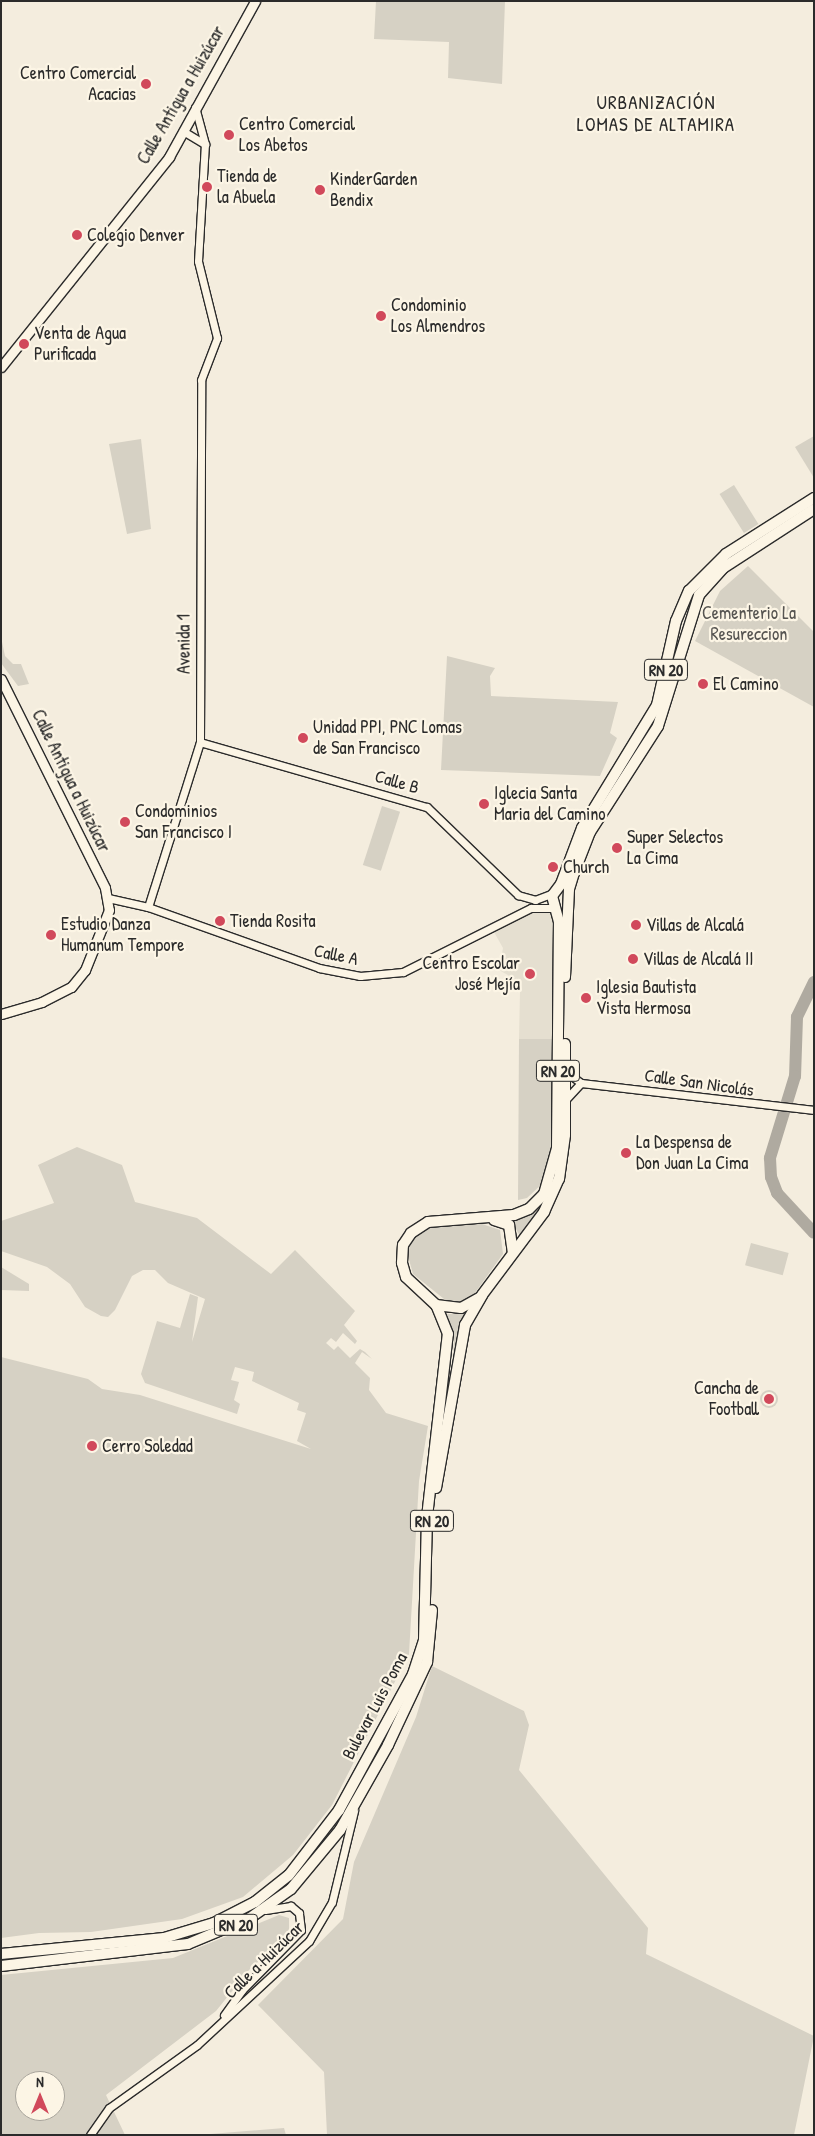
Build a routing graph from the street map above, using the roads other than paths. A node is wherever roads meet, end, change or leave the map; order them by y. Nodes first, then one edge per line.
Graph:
1 (255, 1) edge
2 (195, 107) junction
3 (183, 131) junction
4 (205, 144) junction
5 (1, 367) edge
6 (814, 498) edge
7 (814, 509) edge
8 (1, 679) edge
9 (200, 742) junction
10 (553, 893) junction
11 (518, 895) junction
12 (570, 896) junction
13 (108, 898) junction
14 (148, 906) junction
15 (569, 909) junction
16 (554, 910) junction
17 (520, 913) junction
18 (1, 1014) edge
19 (565, 1071) junction
20 (581, 1083) junction
21 (566, 1099) junction
22 (814, 1110) edge
23 (484, 1218) junction
24 (513, 1252) junction
25 (482, 1294) junction
26 (436, 1305) junction
27 (439, 1418) junction
28 (446, 1432) junction
29 (358, 1799) junction
30 (260, 1912) junction
31 (1, 1954) edge
32 (1, 1966) edge
33 (219, 2023) junction
34 (90, 2135) edge

1 - 2 main road, Calle Antigua a Huizúcar
2 - 3 main road, Calle Antigua a Huizúcar
2 - 4 street
3 - 4 street
3 - 5 main road, Calle Antigua a Huizúcar
4 - 9 street, Avenida 1
6 - 10 highway, RN 20
7 - 12 highway, RN 20
8 - 13 main road, Calle Antigua a Huizúcar
9 - 11 street, Calle B
9 - 14 street, Avenida 1
10 - 11 street
10 - 12 highway
10 - 16 highway, RN 20
11 - 17 street
12 - 15 highway, RN 20
13 - 14 street, Calle A
13 - 18 main road
14 - 17 street, Calle A
15 - 16 highway
15 - 19 highway, RN 20
16 - 17 street, Calle A
16 - 23 highway, RN 20
19 - 20 street, Calle San Nicolás
19 - 21 highway, RN 20
20 - 21 street
20 - 22 street, Calle San Nicolás
21 - 24 highway, RN 20
23 - 24 highway
23 - 26 highway, Bulevar Luis Poma / RN 20
24 - 25 highway, Bulevar Luis Poma / RN 20
25 - 26 highway
25 - 28 highway, Bulevar Luis Poma / RN 20
26 - 27 highway, Bulevar Luis Poma / RN 20
27 - 28 highway
27 - 31 highway, Bulevar Luis Poma / RN 20
28 - 29 highway, Bulevar Luis Poma / RN 20
29 - 30 highway, Bulevar Luis Poma / RN 20
29 - 33 street, Calle a Huizúcar
30 - 32 highway, Bulevar Luis Poma / RN 20
30 - 33 street, Calle a Huizúcar
33 - 34 street, Calle a Huizúcar

